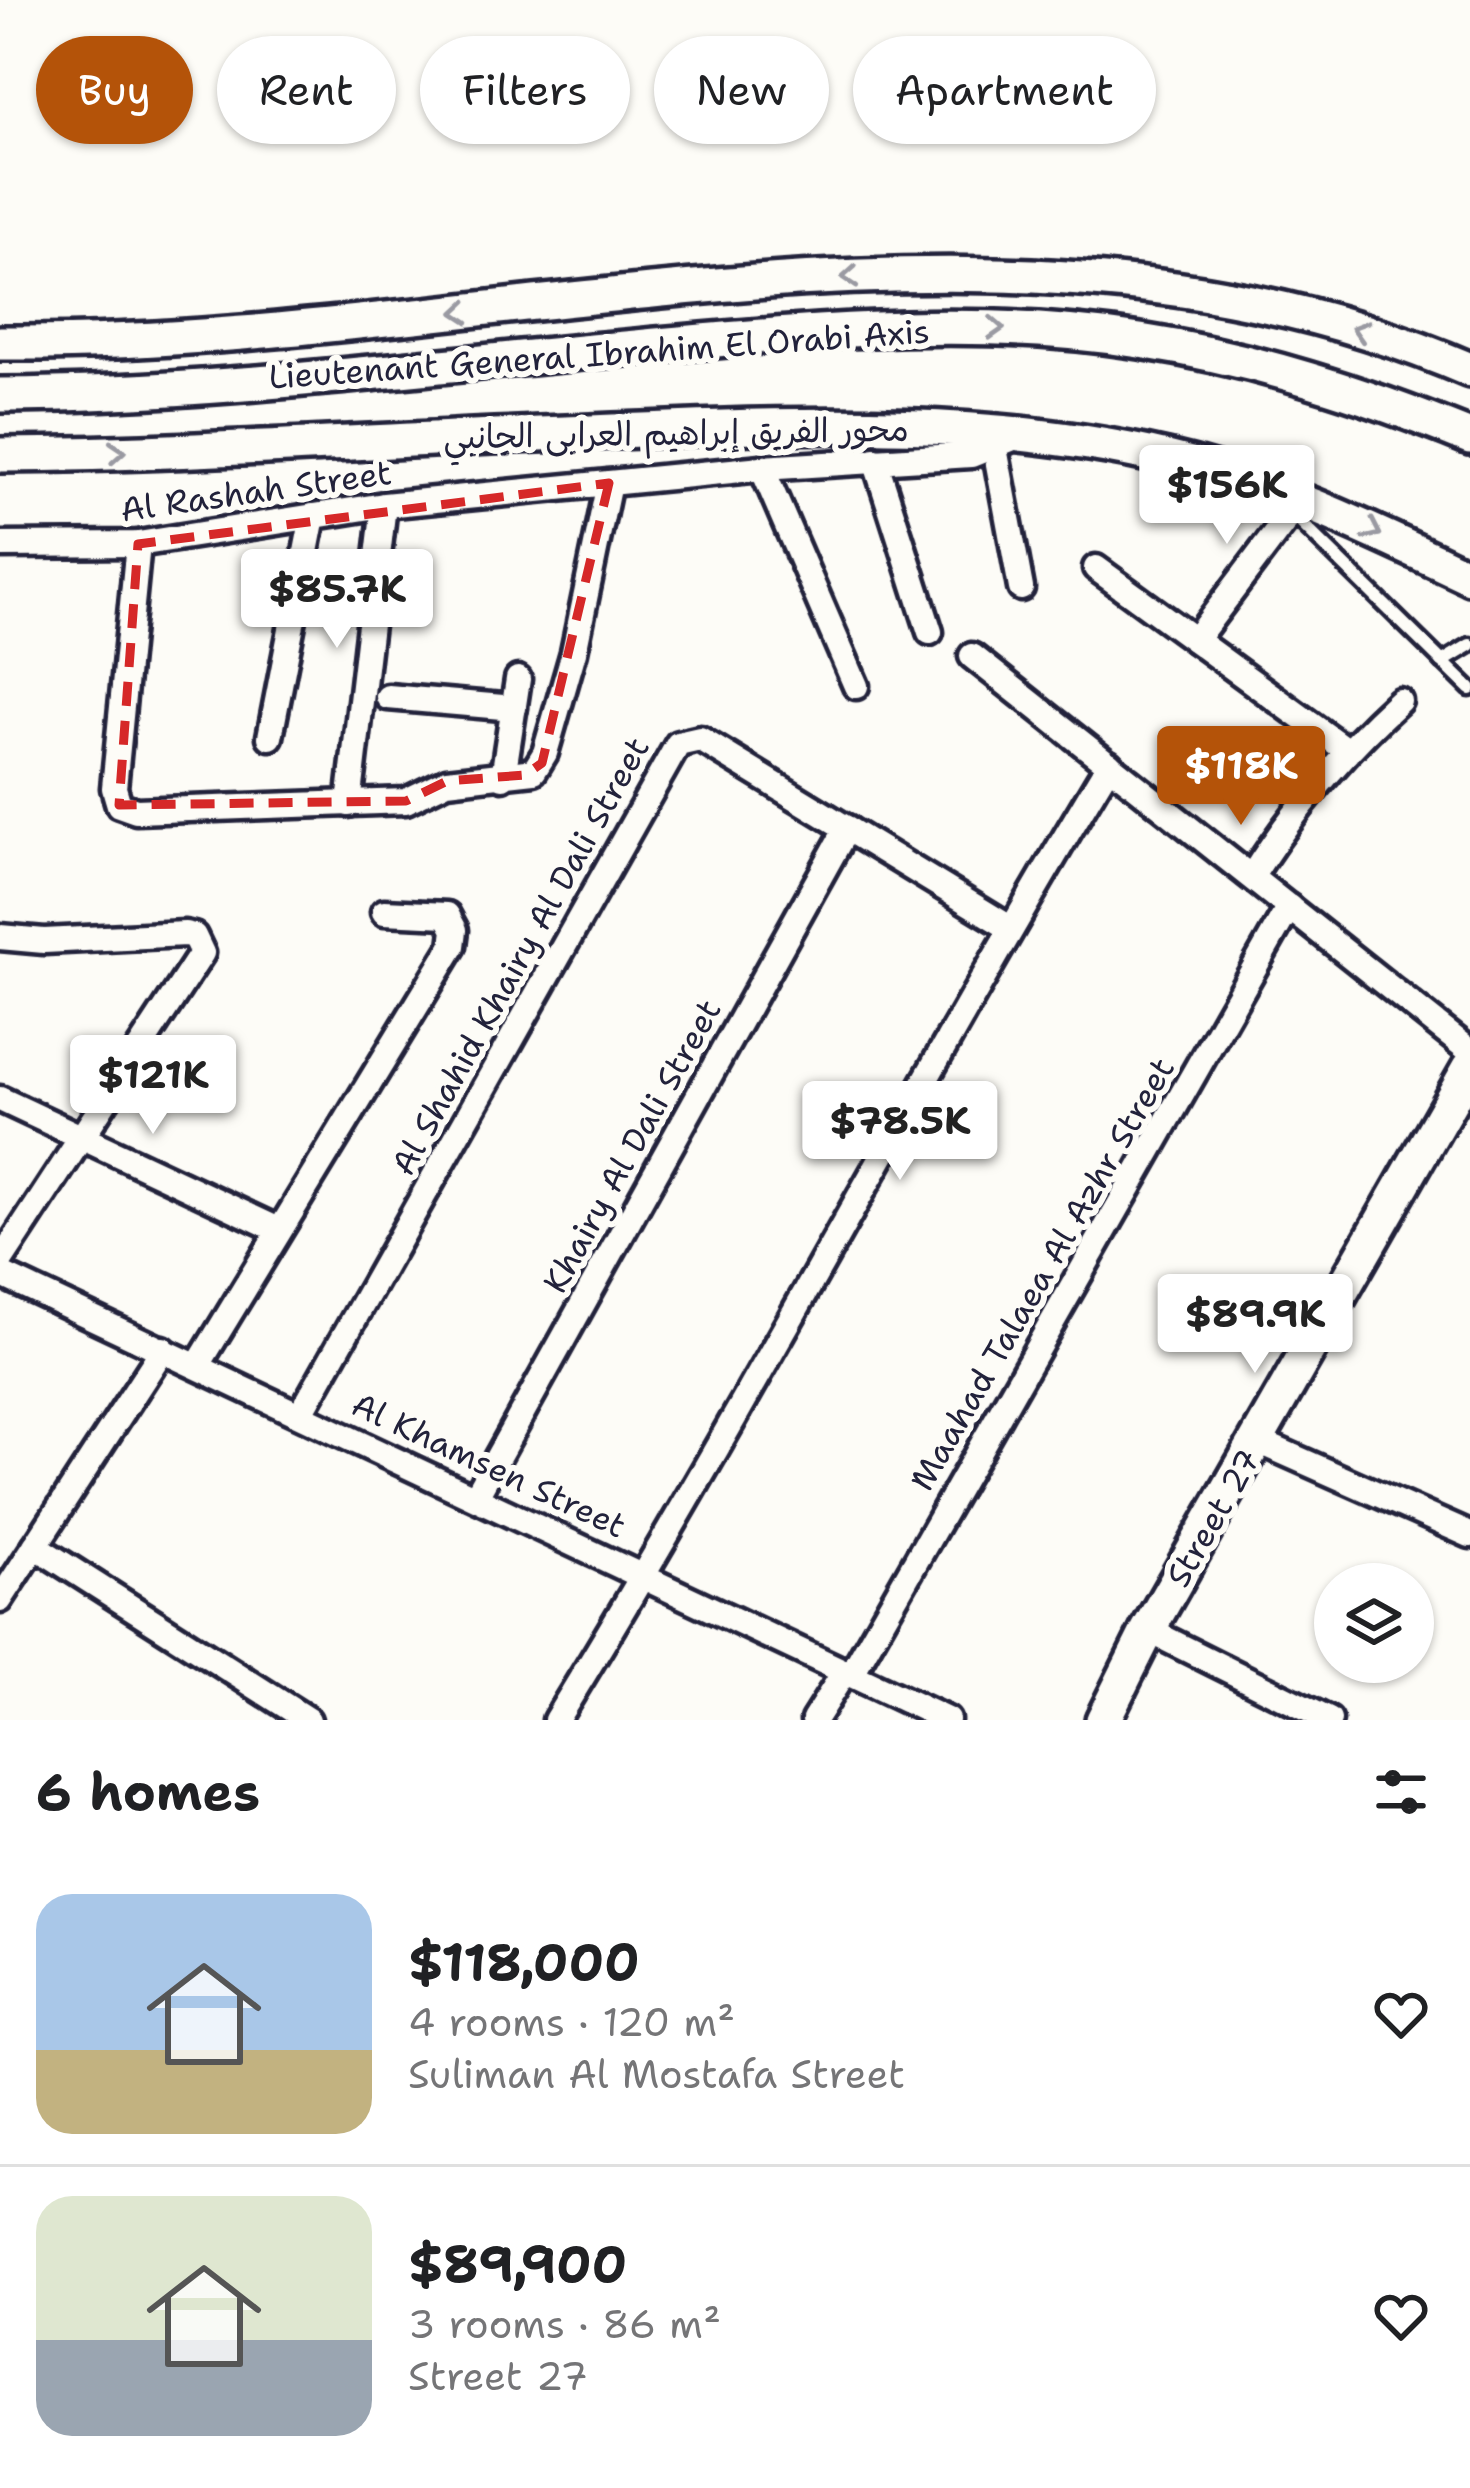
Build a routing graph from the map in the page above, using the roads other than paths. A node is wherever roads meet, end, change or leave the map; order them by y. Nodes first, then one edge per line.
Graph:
1 (0, 343) edge
2 (1470, 370) edge
3 (0, 395) edge
4 (1470, 437) edge
5 (1007, 441) junction
6 (0, 455) edge
7 (875, 460) junction
8 (762, 468) junction
9 (609, 483) junction
10 (384, 505) junction
11 (1300, 507) junction
12 (313, 516) junction
13 (139, 544) junction
14 (0, 545) edge
15 (1096, 568) dead end
16 (1470, 577) edge
17 (1021, 588) dead end
18 (929, 632) dead end
19 (1195, 640) junction
20 (1470, 645) edge
21 (972, 656) dead end
22 (1442, 662) junction
23 (518, 679) dead end
24 (856, 686) dead end
25 (1470, 689) edge
26 (388, 697) dead end
27 (1399, 701) dead end
28 (514, 708) junction
29 (270, 737) dead end
30 (1346, 750) junction
31 (1109, 764) junction
32 (503, 777) junction
33 (349, 804) junction
34 (847, 828) junction
35 (1252, 876) junction
36 (1289, 907) junction
37 (385, 912) dead end
38 (1010, 928) junction
39 (0, 937) edge
40 (1470, 1051) edge
41 (1470, 1067) edge
42 (0, 1099) edge
43 (82, 1136) junction
44 (279, 1230) junction
45 (0, 1262) edge
46 (0, 1274) edge
47 (163, 1348) junction
48 (198, 1365) junction
49 (301, 1413) junction
50 (1258, 1441) junction
51 (476, 1496) junction
52 (1470, 1535) edge
53 (35, 1546) junction
54 (645, 1575) junction
55 (0, 1600) edge
56 (1148, 1630) junction
57 (848, 1673) junction
58 (308, 1720) edge
59 (556, 1720) edge
60 (814, 1720) edge
61 (947, 1720) edge
62 (1102, 1720) edge
63 (1329, 1720) edge

2 -> 1 main road, Lieutenant General Ibrahim El Orabi Axis
3 -> 4 main road, Lieutenant General Ibrahim El Orabi Axis
6 -> 5 main road, محور الفريق إبراهيم العرابى الجانبي
5 - 7 street, Al Rashah Street
5 - 11 main road, محور الفريق إبراهيم العرابى الجانبي
5 - 17 street
7 - 8 street, Al Rashah Street
7 - 18 street
8 - 9 street, Al Rashah Street
8 - 24 street
9 - 10 street, Al Rashah Street
9 - 32 street
10 - 12 street, Al Rashah Street
10 - 33 street
11 -> 16 main road, محور الفريق إبراهيم العرابى الجانبي
11 - 19 street
11 - 22 lane
12 - 13 street, Al Rashah Street
12 - 29 street
13 - 14 street, Al Rashah Street
13 - 33 street
15 - 19 street
19 - 30 street
20 - 22 lane
21 - 31 street
22 - 25 lane
23 - 28 street
26 - 28 street
27 - 30 street
28 - 32 street
30 - 35 street
31 - 35 street
31 - 38 street
32 - 33 street
34 - 38 street, Al Shahid Khairy Al Dali Street
34 - 49 street, Al Shahid Khairy Al Dali Street
34 - 51 street, Khairy Al Dali Street
35 - 36 street
36 - 40 street
36 - 57 street, Maahad Talaea Al Azhr Street
37 - 44 street
38 - 54 street
39 - 43 street
41 - 50 main road, Street 27
42 - 43 street
43 - 44 street
43 - 45 street
44 - 48 street
46 - 47 street, Al Khamsen Street
47 - 48 street, Al Khamsen Street
47 - 53 street
48 - 49 street, Al Khamsen Street
49 - 51 street, Al Khamsen Street
50 - 52 street
50 - 56 main road, Street 27
51 - 54 street, Al Khamsen Street
53 - 55 street
53 - 58 street
54 - 57 street, Al Khamsen Street
54 - 59 street
56 - 62 main road, Street 27
56 - 63 street
57 - 60 street, Maahad Talaea Al Azhr Street
57 - 61 street, Al Khamsen Street

